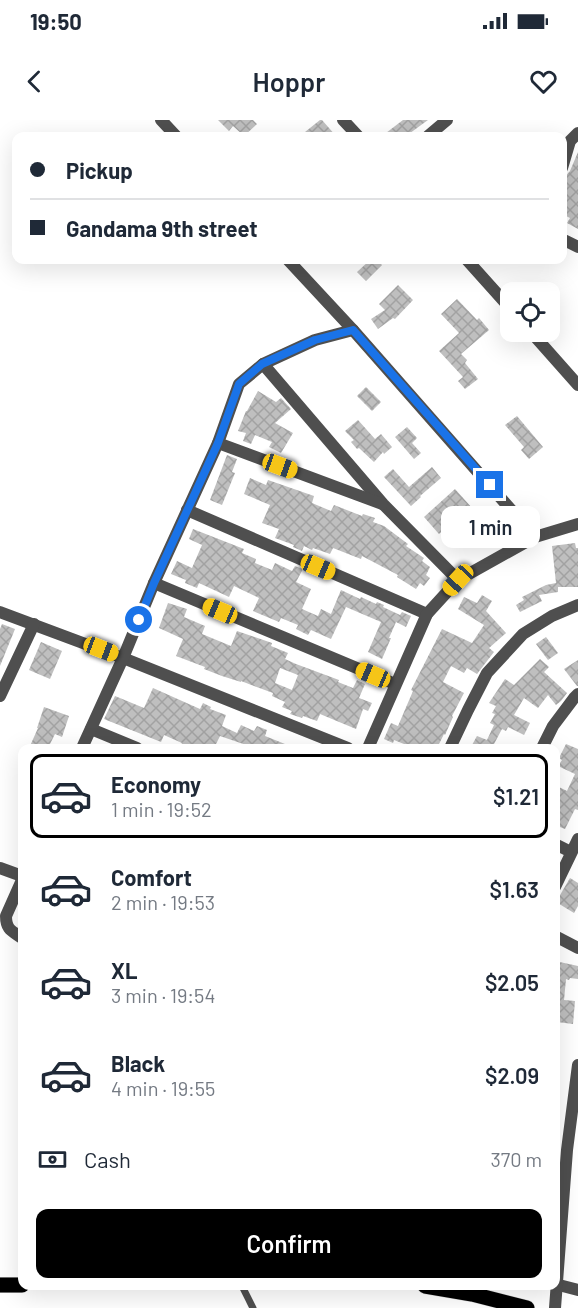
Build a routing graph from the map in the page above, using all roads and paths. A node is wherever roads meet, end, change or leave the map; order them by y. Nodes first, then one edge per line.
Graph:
1 (161, 120) edge
2 (343, 120) edge
3 (447, 120) edge
4 (172, 132) edge
5 (354, 132) edge
6 (433, 132) edge
7 (578, 133) edge
8 (567, 151) edge
9 (292, 264) edge
10 (471, 264) edge
11 (500, 297) edge
12 (353, 330) junction
13 (540, 342) edge
14 (262, 364) junction
15 (578, 385) edge
16 (218, 443) junction
17 (383, 504) junction
18 (188, 510) junction
19 (578, 524) edge
20 (536, 537) junction
21 (458, 580) junction
22 (154, 583) junction
23 (578, 605) edge
24 (0, 612) edge
25 (427, 614) junction
26 (34, 624) junction
27 (123, 658) junction
28 (395, 684) junction
29 (578, 694) edge
30 (0, 696) edge
31 (91, 729) junction
32 (84, 744) edge
33 (127, 744) edge
34 (338, 744) edge
35 (370, 744) edge
36 (452, 744) edge
37 (544, 744) edge
38 (578, 839) edge
39 (560, 846) edge
40 (572, 852) junction
41 (0, 868) edge
42 (18, 876) edge
43 (560, 876) edge
44 (18, 888) edge
45 (18, 935) edge
46 (560, 939) edge
47 (578, 948) edge
48 (578, 1065) edge
49 (572, 1150) edge
50 (560, 1250) edge
51 (0, 1285) edge
52 (18, 1285) edge
53 (560, 1285) edge
54 (244, 1290) edge
55 (473, 1290) edge
56 (556, 1290) edge
57 (578, 1290) edge
58 (253, 1308) edge
59 (527, 1308) edge
60 (555, 1308) edge

1 - 4 street
2 - 5 street
3 - 6 street
7 - 8 street
9 - 12 street
10 - 11 street
12 - 14 street
12 - 20 street
13 - 15 street
14 - 16 street
14 - 17 street
16 - 17 street
16 - 18 street
17 - 21 street
18 - 22 street
18 - 25 street
19 - 20 street
20 - 21 street
21 - 25 street
22 - 27 street
22 - 28 street
23 - 36 street
24 - 26 street
25 - 28 street
26 - 27 street
26 - 30 street
27 - 31 street
27 - 34 street
28 - 35 street
29 - 37 street
31 - 32 street
31 - 33 street
38 - 40 street
39 - 40 street
40 - 43 street
41 - 42 street
44 - 45 street
46 - 47 street
48 - 49 street
49 - 50 street
51 - 52 main road
53 - 57 street
54 - 58 lane
55 - 59 main road
56 - 60 street

